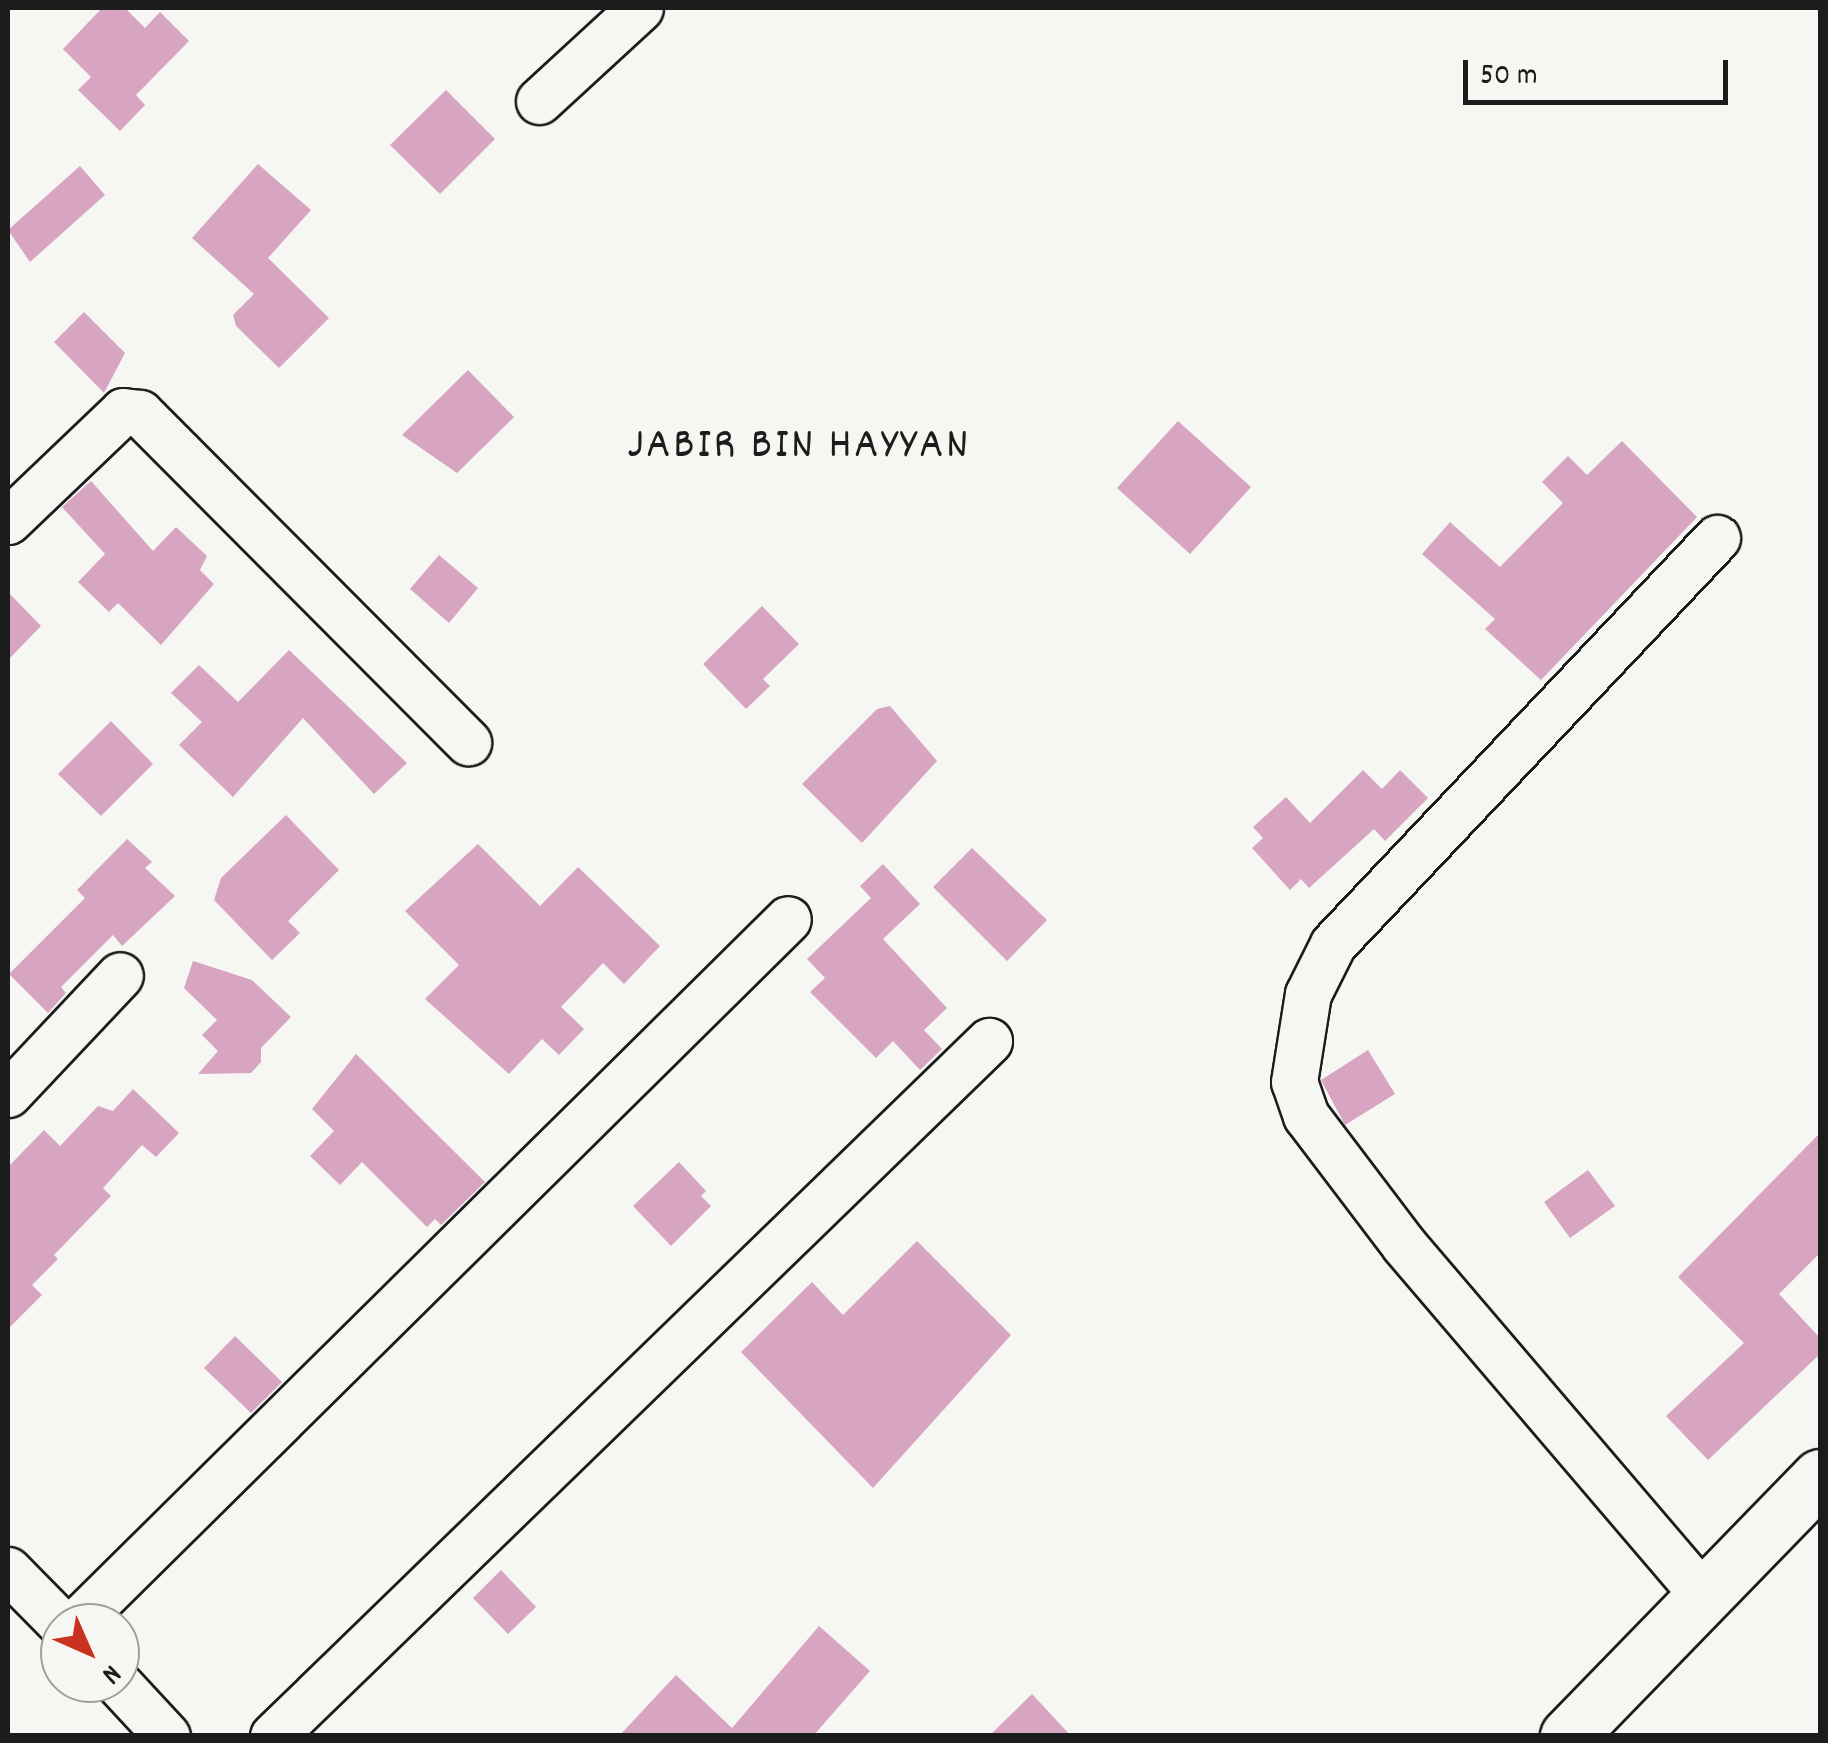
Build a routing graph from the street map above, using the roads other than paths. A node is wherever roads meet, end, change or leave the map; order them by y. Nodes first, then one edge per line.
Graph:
1 (640, 8) edge
2 (539, 102) dead end
3 (8, 521) edge
4 (1717, 538) dead end
5 (468, 742) dead end
6 (788, 920) dead end
7 (120, 975) dead end
8 (990, 1042) dead end
9 (8, 1094) edge
10 (1820, 1477) edge
11 (8, 1570) edge
12 (1702, 1594) junction
13 (40, 1603) edge
14 (96, 1603) edge
15 (137, 1703) edge
16 (168, 1736) edge
17 (273, 1736) edge
18 (1568, 1736) edge

1 - 2 street
3 - 5 street
4 - 12 street
6 - 14 street
7 - 9 street
8 - 17 street
10 - 12 main road
11 - 13 street
12 - 18 main road
15 - 16 street

